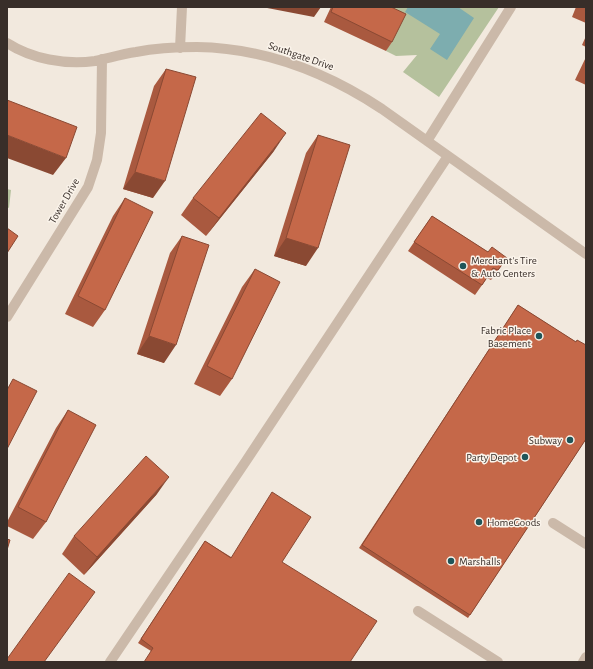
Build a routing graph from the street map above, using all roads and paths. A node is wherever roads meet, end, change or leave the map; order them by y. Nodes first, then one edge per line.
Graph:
1 (182, 7) edge
2 (511, 7) edge
3 (7, 43) edge
4 (180, 48) junction
5 (102, 59) junction
6 (427, 141) junction
7 (448, 156) junction
8 (586, 254) edge
9 (7, 317) edge
10 (553, 523) dead end
11 (586, 544) edge
12 (418, 611) dead end
13 (586, 657) edge
14 (110, 662) edge
15 (498, 662) edge
16 (583, 662) edge

1 - 4 street
2 - 6 street
3 - 5 street, Southgate Drive
4 - 5 street, Southgate Drive
4 - 6 street, Southgate Drive
5 - 9 street, Tower Drive
6 - 7 street, Southgate Drive
7 - 8 street, Southgate Drive
7 - 14 street
10 - 11 street
12 - 15 street
13 - 16 street

